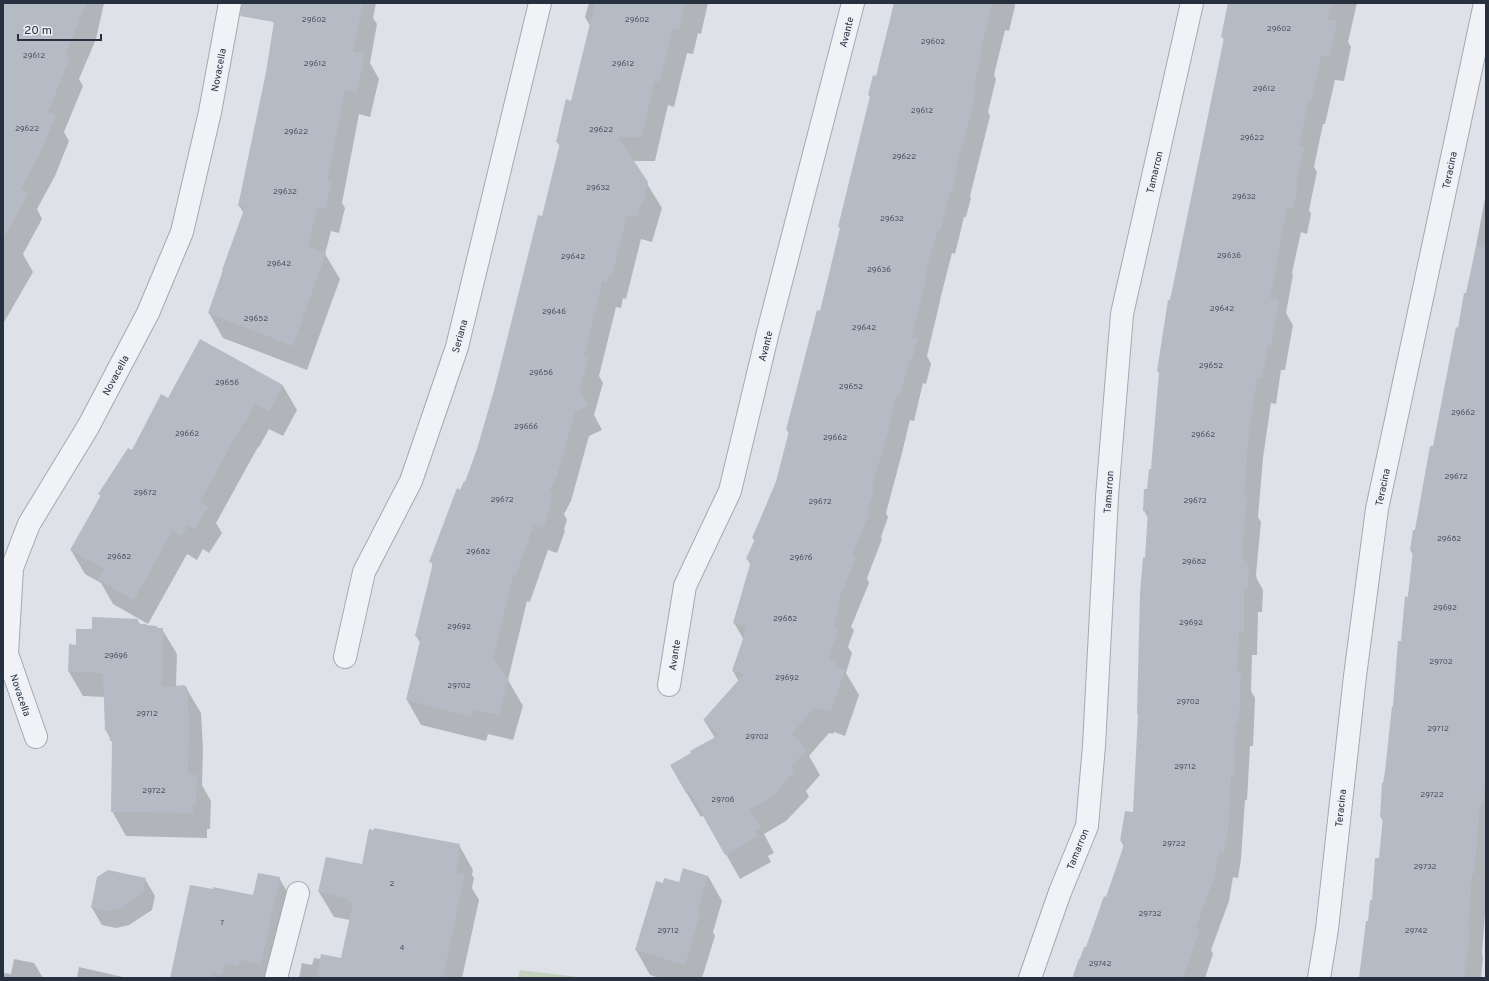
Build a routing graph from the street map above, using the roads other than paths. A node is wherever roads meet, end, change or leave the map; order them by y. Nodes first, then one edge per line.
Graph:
1 (230, 3) edge
2 (540, 3) edge
3 (853, 3) edge
4 (1192, 3) edge
5 (1485, 3) edge
6 (345, 657) dead end
7 (669, 685) dead end
8 (36, 736) dead end
9 (298, 893) dead end
10 (276, 978) edge
11 (1030, 978) edge
12 (1319, 978) edge

1 - 8 street, Novacella
2 - 6 street, Seriana
3 - 7 street, Avante
4 - 11 street, Tamarron
5 - 12 street, Teracina
9 - 10 street

